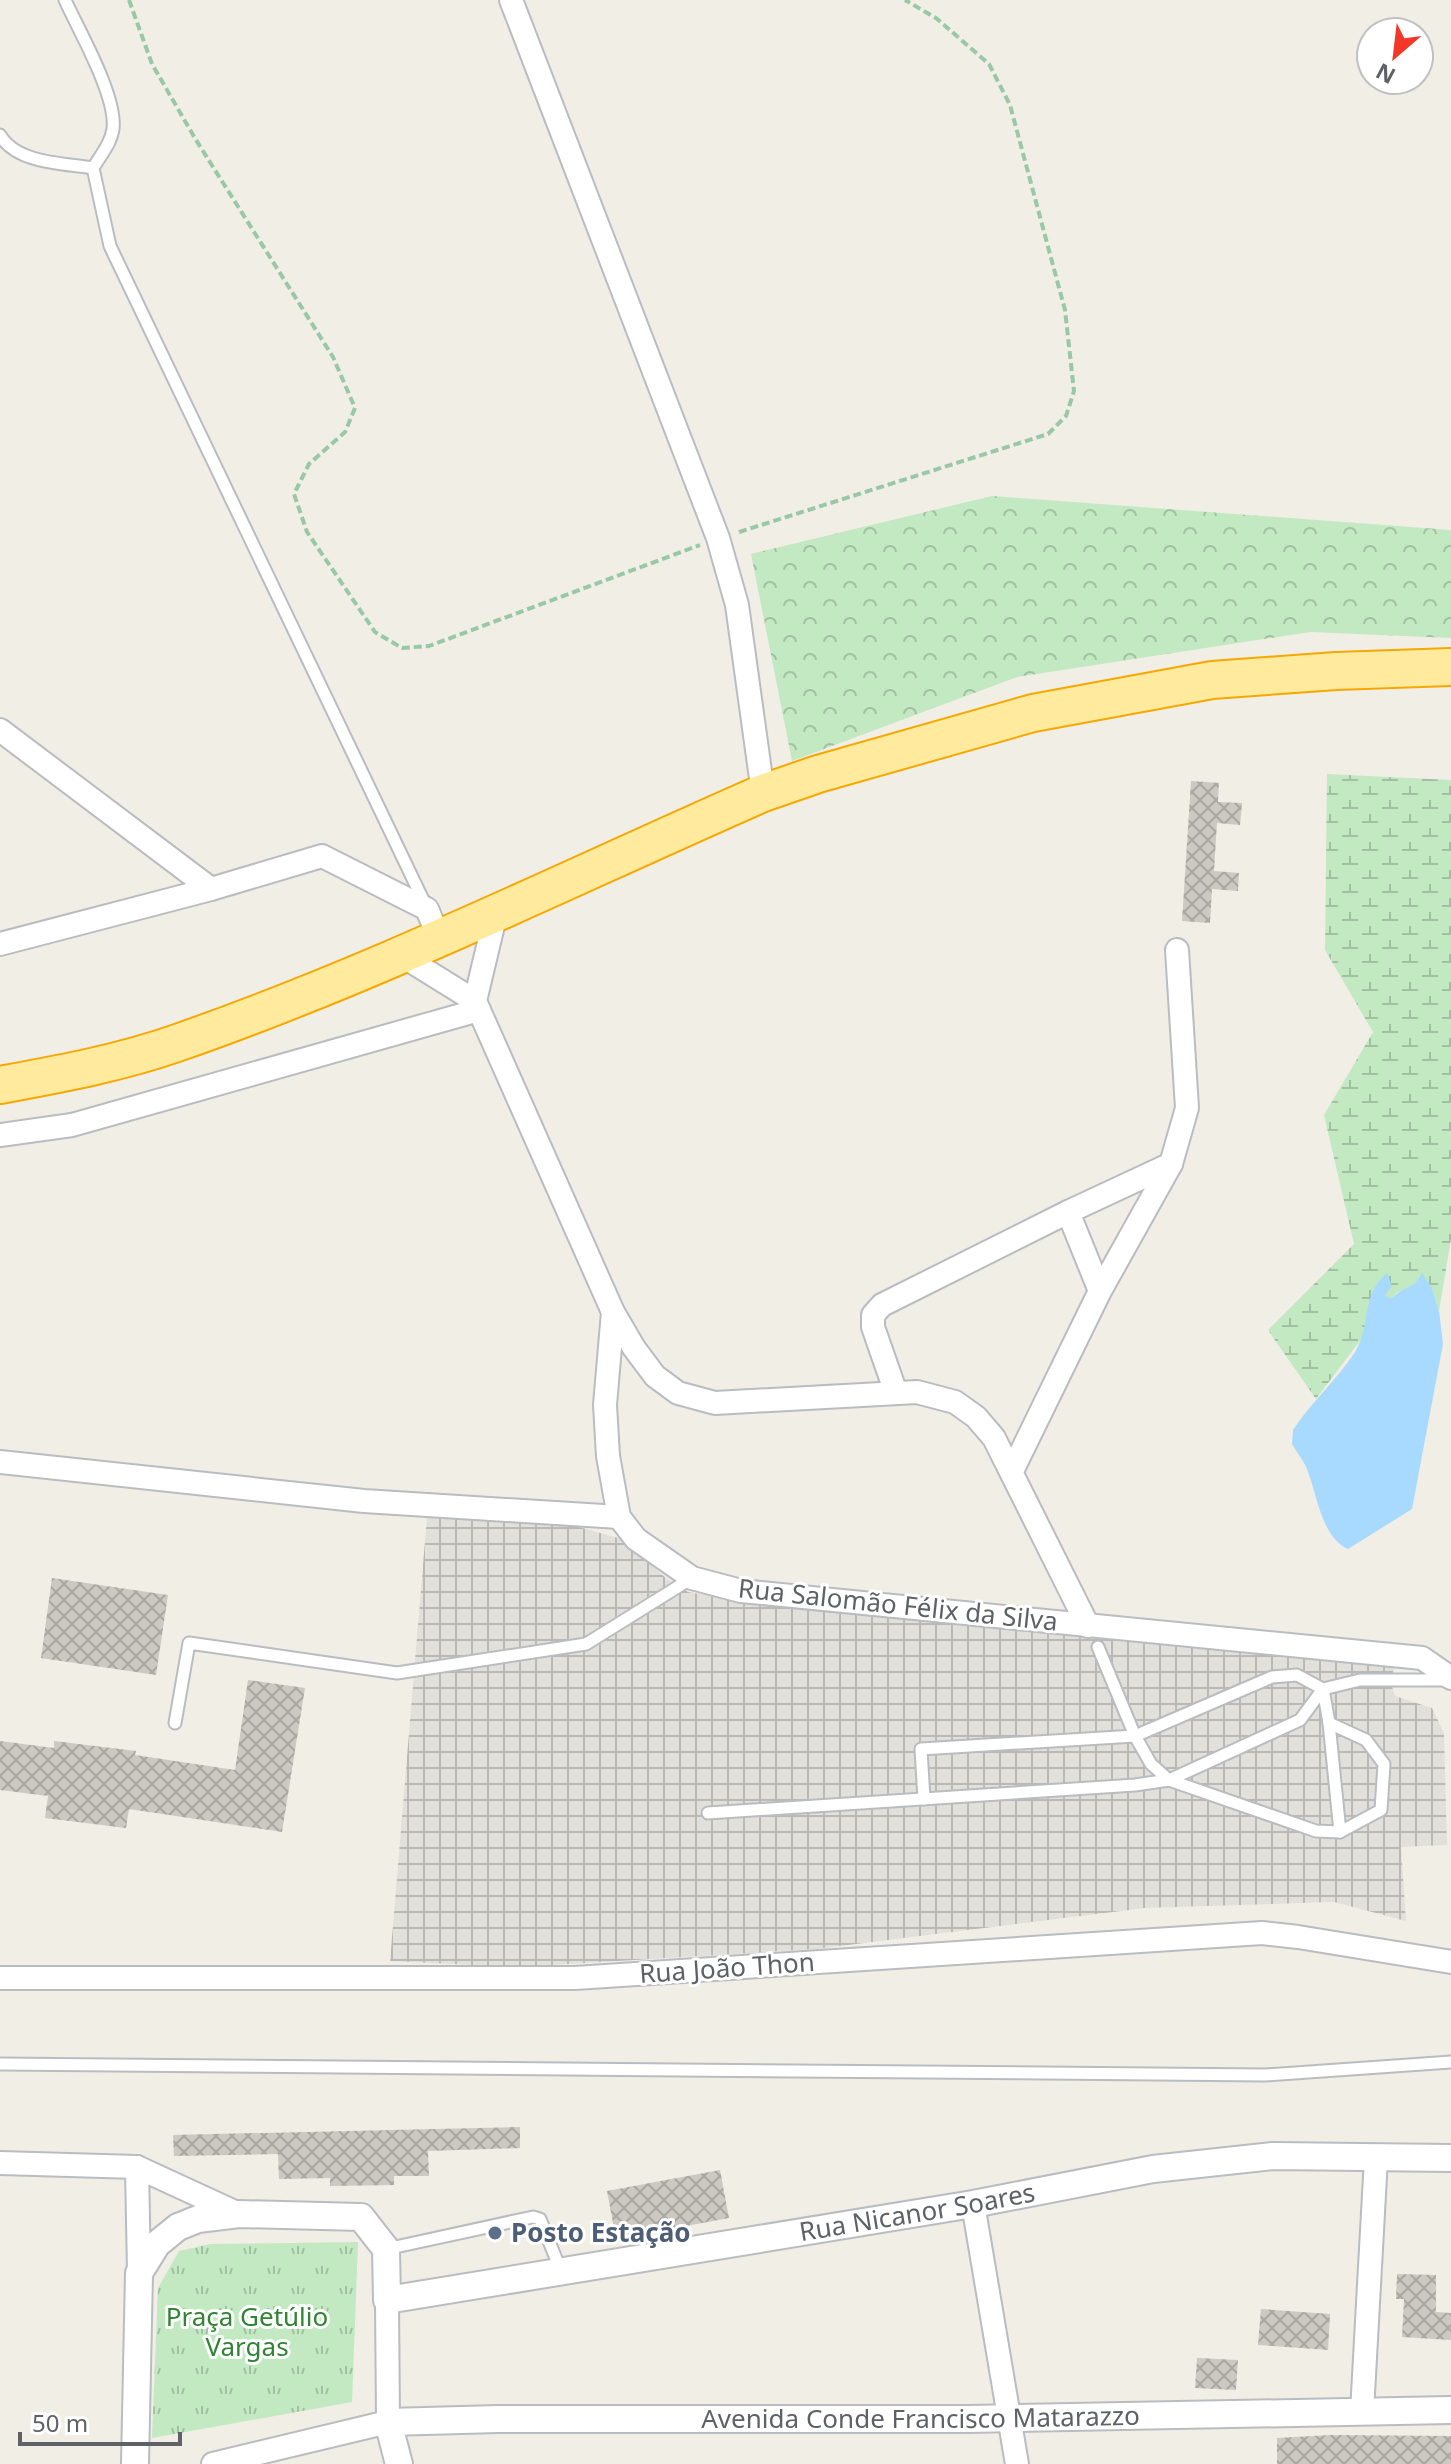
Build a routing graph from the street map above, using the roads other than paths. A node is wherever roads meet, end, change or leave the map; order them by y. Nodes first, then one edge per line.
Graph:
1 (65, 0) edge
2 (511, 0) edge
3 (0, 135) edge
4 (93, 168) junction
5 (1451, 667) edge
6 (0, 730) edge
7 (763, 793) junction
8 (211, 889) junction
9 (496, 913) junction
10 (433, 923) junction
11 (0, 944) edge
12 (1177, 950) dead end
13 (401, 955) junction
14 (477, 1006) junction
15 (0, 1085) edge
16 (0, 1135) edge
17 (1171, 1164) junction
18 (1068, 1212) junction
19 (1100, 1291) junction
20 (613, 1312) junction
21 (896, 1393) junction
22 (0, 1462) edge
23 (1012, 1471) junction
24 (619, 1517) junction
25 (692, 1578) junction
26 (1088, 1626) junction
27 (1098, 1647) dead end
28 (1451, 1679) edge
29 (1323, 1689) junction
30 (175, 1723) dead end
31 (1329, 1723) junction
32 (1135, 1736) junction
33 (1169, 1780) junction
34 (924, 1799) junction
35 (708, 1813) dead end
36 (1340, 1832) junction
37 (1451, 1962) edge
38 (0, 1978) edge
39 (1451, 2062) edge
40 (0, 2064) edge
41 (1376, 2158) junction
42 (1451, 2158) edge
43 (0, 2163) edge
44 (137, 2167) junction
45 (973, 2204) junction
46 (239, 2214) junction
47 (386, 2249) junction
48 (561, 2271) junction
49 (139, 2273) junction
50 (387, 2300) junction
51 (1451, 2410) edge
52 (1362, 2412) junction
53 (1009, 2418) junction
54 (388, 2422) junction
55 (135, 2464) edge
56 (213, 2464) edge
57 (399, 2464) edge
58 (1017, 2464) edge

1 - 4 lane
2 - 7 street
3 - 4 lane
4 - 10 lane
5 - 7 highway
6 - 8 street
7 - 9 highway
8 - 10 street
8 - 11 street
9 - 10 highway
9 - 14 street
10 - 13 highway
12 - 17 street
13 - 14 street
13 - 15 highway
14 - 16 street
14 - 20 street
17 - 18 street
17 - 19 street
18 - 19 street
18 - 21 street
19 - 23 street
20 - 21 street
20 - 24 street
21 - 23 street
22 - 24 street
23 - 26 street
24 - 25 street, Rua Salomão Félix da Silva
25 - 26 street, Rua Salomão Félix da Silva
25 - 30 lane
26 - 28 street, Rua Salomão Félix da Silva
27 - 32 lane
28 - 29 lane
29 - 31 lane
29 - 32 lane
29 - 33 lane
31 - 36 lane
31 - 36 lane
32 - 33 lane
32 - 34 lane
33 - 34 lane
33 - 36 lane
34 - 35 lane
37 - 38 street, Rua João Thon
39 - 40 lane
41 - 42 street, Rua Nicanor Soares
41 - 45 street, Rua Nicanor Soares
41 - 52 street
43 - 44 street
44 - 46 street
44 - 49 street
45 - 48 street, Rua Nicanor Soares
45 - 53 street
46 - 47 street
46 - 49 street
47 - 48 lane
47 - 50 street
48 - 50 street, Rua Nicanor Soares
49 - 55 street
50 - 54 street
51 - 52 street, Avenida Conde Francisco Matarazzo
52 - 53 street, Avenida Conde Francisco Matarazzo
53 - 54 street, Avenida Conde Francisco Matarazzo
53 - 58 street
54 - 56 street
54 - 57 street

